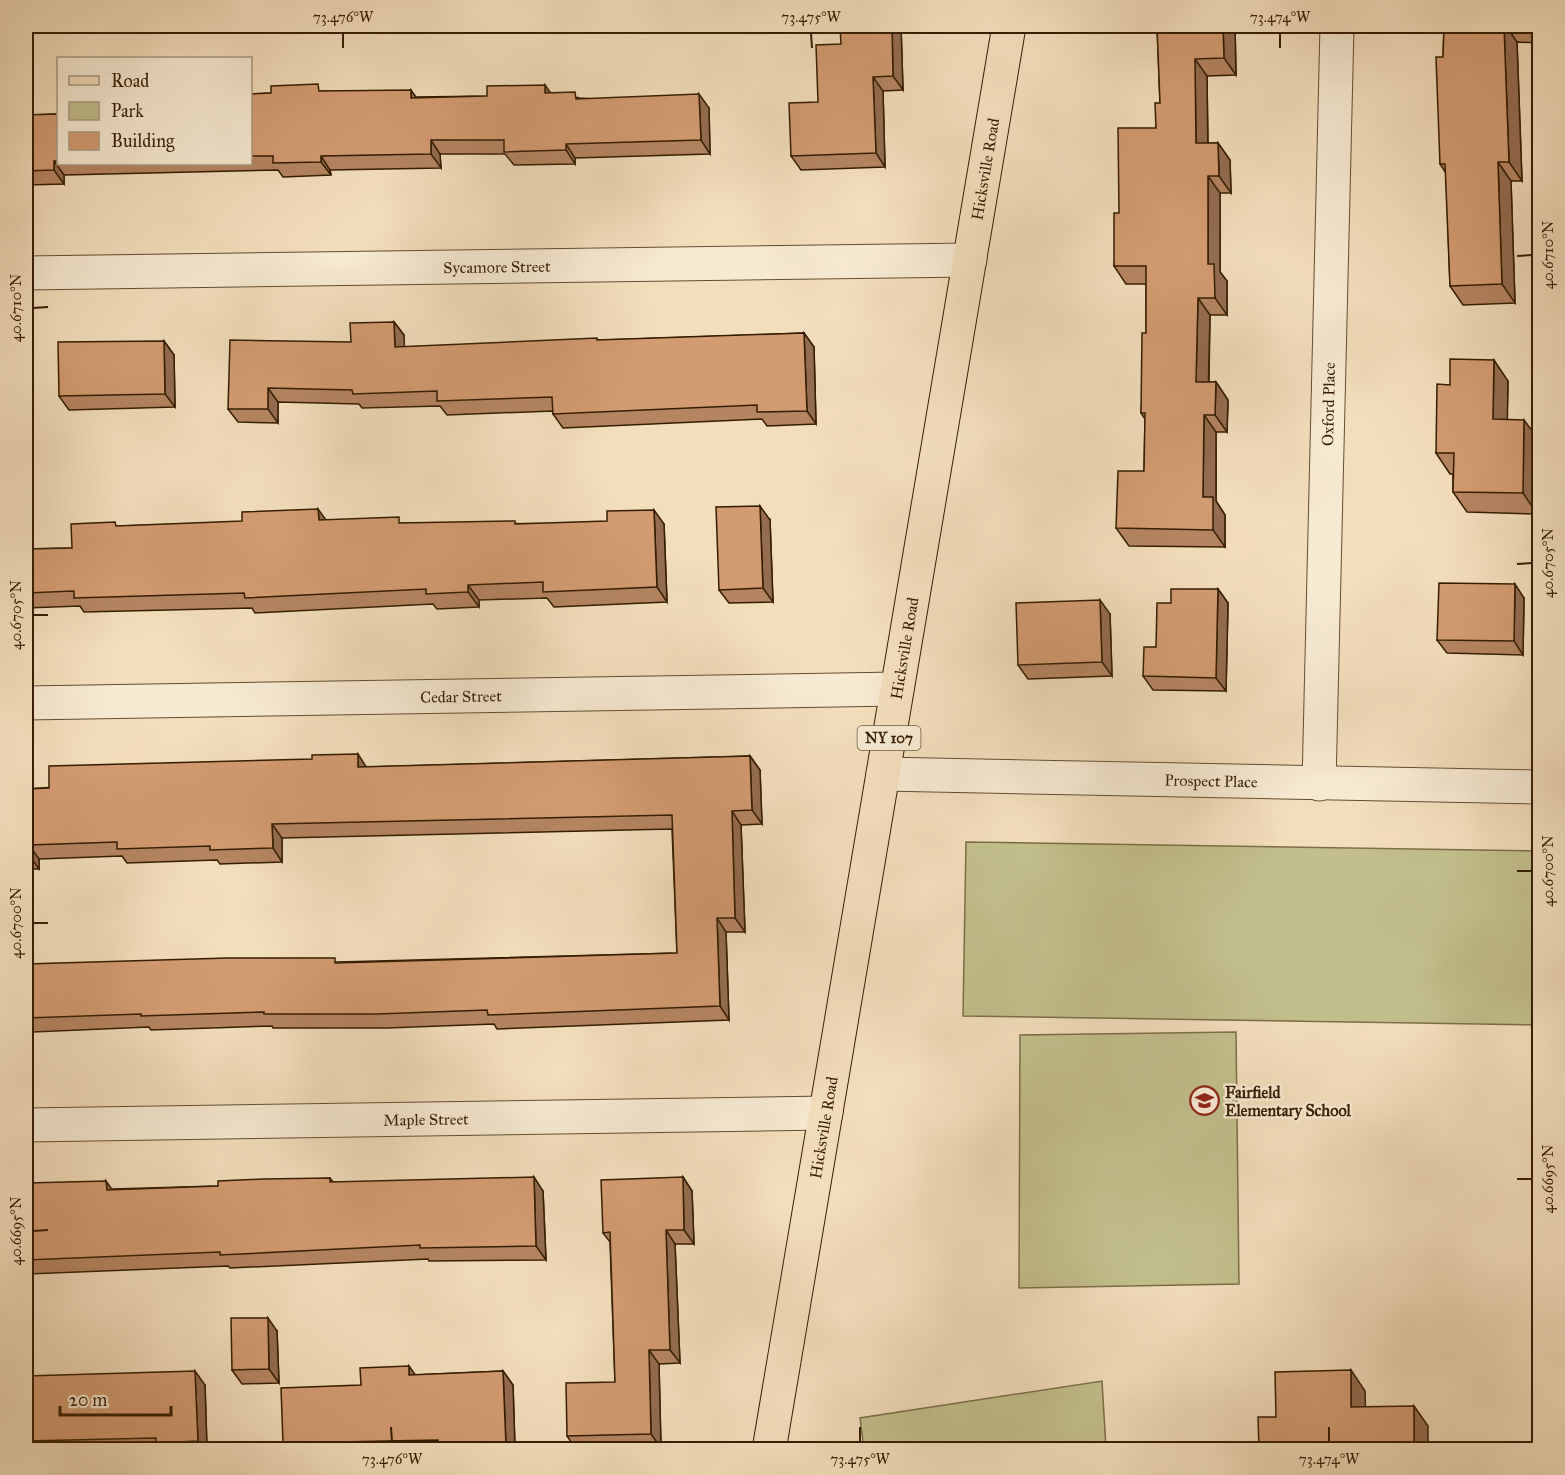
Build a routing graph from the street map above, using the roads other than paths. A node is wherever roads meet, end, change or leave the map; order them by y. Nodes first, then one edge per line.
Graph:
1 (1009, 26) edge
2 (1337, 26) edge
3 (970, 260) junction
4 (26, 273) edge
5 (897, 689) junction
6 (26, 703) edge
7 (883, 774) junction
8 (1319, 784) junction
9 (1539, 787) edge
10 (826, 1113) junction
11 (26, 1125) edge
12 (769, 1449) edge

1 - 3 main road, Hicksville Road / NY 107
2 - 8 street, Oxford Place
3 - 4 street, Sycamore Street
3 - 5 main road, Hicksville Road / NY 107
5 - 6 street, Cedar Street
5 - 7 main road, Hicksville Road / NY 107
7 - 8 street, Prospect Place
7 - 10 main road, Hicksville Road / NY 107
8 - 9 street, Prospect Place
10 - 11 street, Maple Street
10 - 12 main road, Hicksville Road / NY 107

